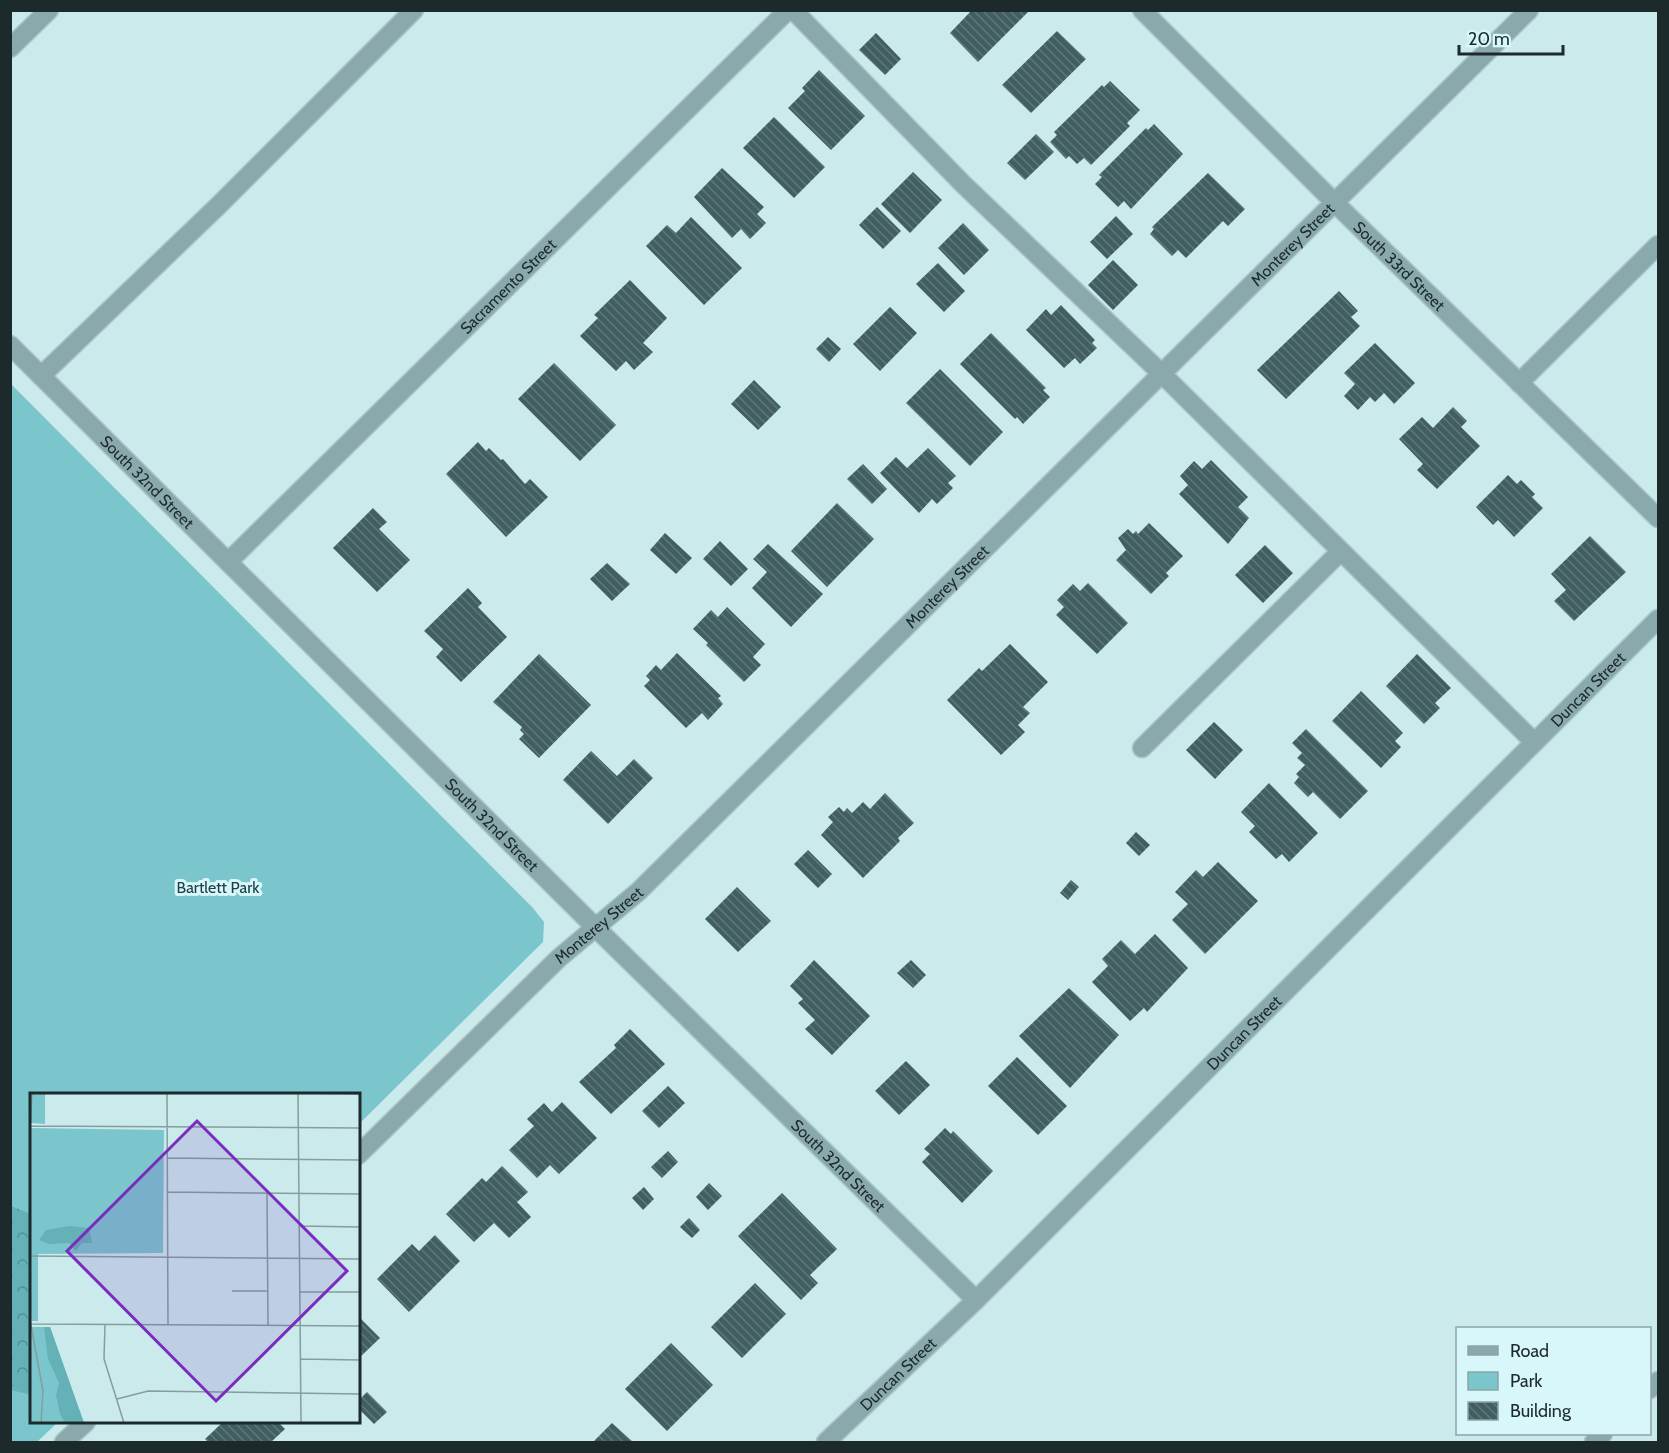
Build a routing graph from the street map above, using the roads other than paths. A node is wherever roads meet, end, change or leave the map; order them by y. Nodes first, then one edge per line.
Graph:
1 (49, 10) edge
2 (414, 10) edge
3 (791, 10) edge
4 (1529, 10) edge
5 (1153, 14) edge
6 (10, 48) edge
7 (1335, 203) junction
8 (1659, 245) edge
9 (10, 345) edge
10 (1162, 374) junction
11 (41, 376) junction
12 (1520, 382) junction
13 (1659, 518) edge
14 (1340, 552) junction
15 (228, 562) junction
16 (1659, 619) edge
17 (1534, 742) junction
18 (1142, 748) dead end
19 (596, 928) junction
20 (360, 1153) edge
21 (976, 1300) junction
22 (85, 1423) edge
23 (64, 1443) edge
24 (826, 1443) edge

1 - 6 street
2 - 11 street
3 - 10 street
3 - 15 street, Sacramento Street
4 - 7 street, Monterey Street
5 - 7 street, South 33rd Street
7 - 10 street, Monterey Street
7 - 12 street, South 33rd Street
8 - 12 street
9 - 11 street, South 32nd Street
10 - 14 street
10 - 19 street, Monterey Street
11 - 15 street, South 32nd Street
12 - 13 street, South 33rd Street
14 - 17 street
14 - 18 street
15 - 19 street, South 32nd Street
16 - 17 street, Duncan Street
17 - 21 street, Duncan Street
19 - 20 street, Monterey Street
19 - 21 street, South 32nd Street
21 - 24 street, Duncan Street
22 - 23 street

